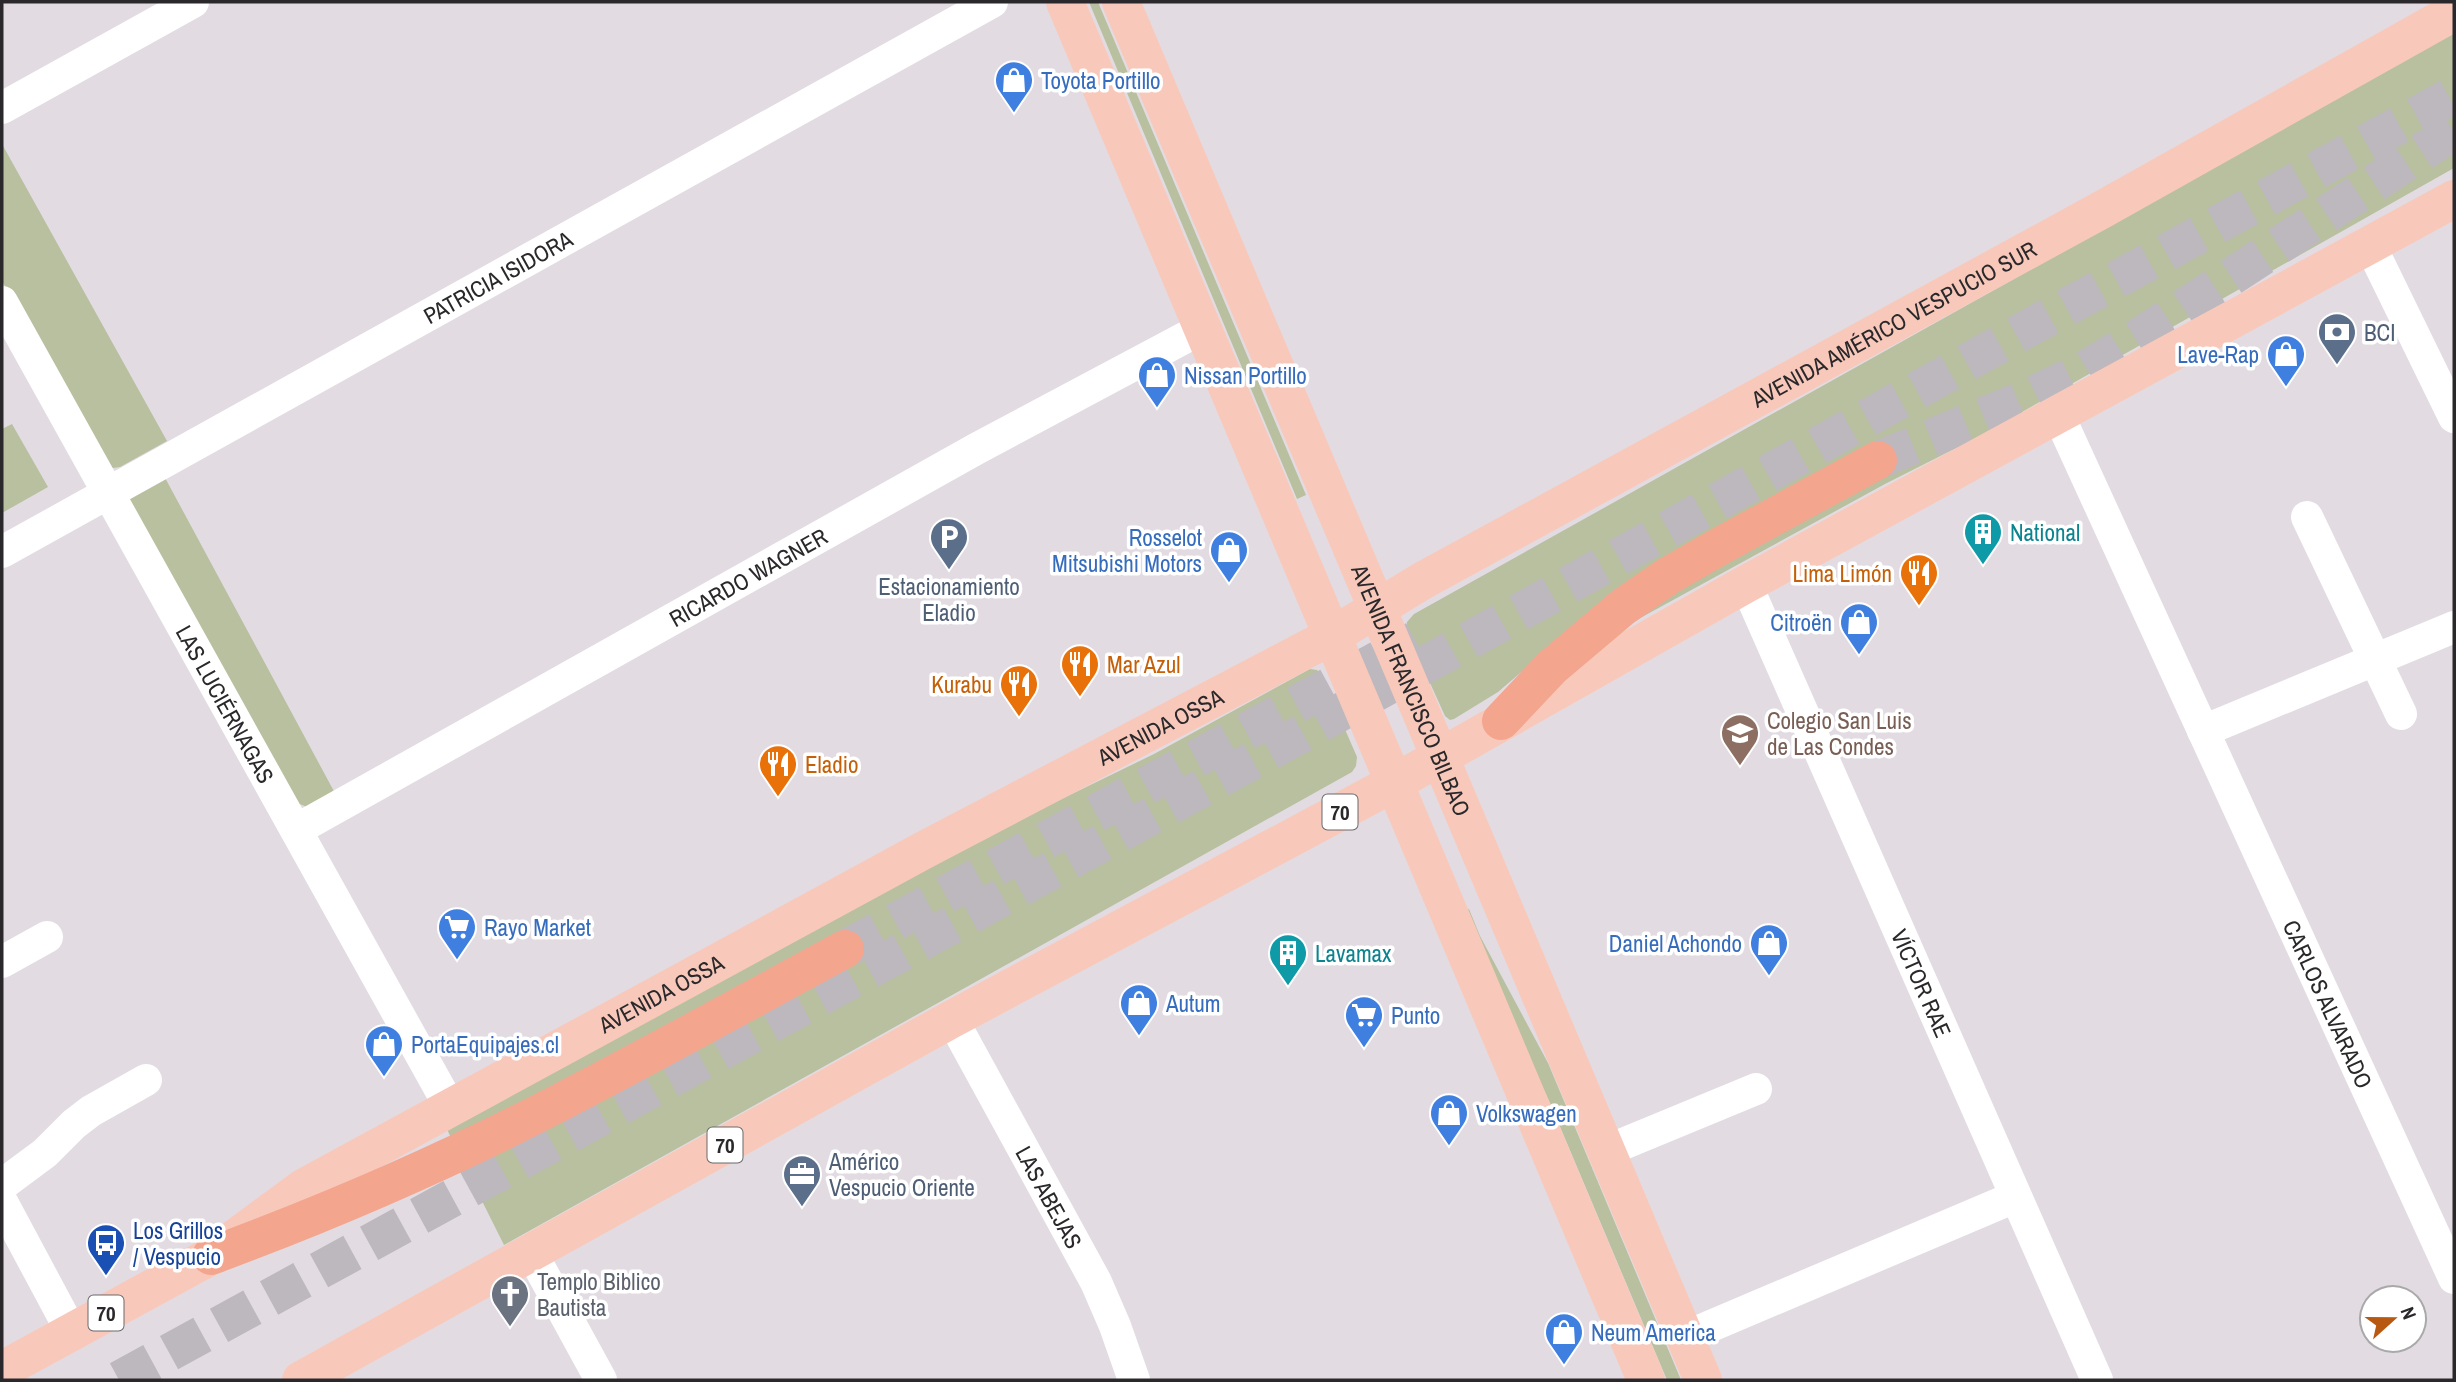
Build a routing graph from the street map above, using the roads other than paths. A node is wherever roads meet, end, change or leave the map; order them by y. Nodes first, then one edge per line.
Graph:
1 (193, 2) edge
2 (992, 2) edge
3 (1065, 2) edge
4 (1121, 2) edge
5 (2454, 12) edge
6 (2, 108) edge
7 (2454, 199) edge
8 (2370, 245) junction
9 (2, 302) edge
10 (1203, 328) junction
11 (2058, 414) junction
12 (2454, 417) edge
13 (1878, 460) tunnel mouth
14 (108, 492) junction
15 (2307, 517) dead end
16 (2, 552) edge
17 (1746, 584) junction
18 (1376, 609) junction
19 (2454, 627) edge
20 (1332, 636) junction
21 (2376, 660) junction
22 (2400, 715) dead end
23 (1501, 721) junction
24 (2203, 731) junction
25 (1439, 758) junction
26 (1394, 783) junction
27 (296, 830) junction
28 (47, 937) dead end
29 (845, 949) tunnel mouth
30 (2, 962) edge
31 (952, 1019) junction
32 (146, 1080) dead end
33 (1756, 1089) dead end
34 (450, 1107) junction
35 (1606, 1152) junction
36 (2, 1185) edge
37 (2015, 1197) junction
38 (2, 1202) edge
39 (531, 1252) junction
40 (211, 1256) junction
41 (2454, 1278) edge
42 (71, 1332) junction
43 (1685, 1337) junction
44 (2, 1370) edge
45 (301, 1380) edge
46 (601, 1380) edge
47 (1134, 1380) edge
48 (1646, 1380) edge
49 (1703, 1380) edge
50 (2096, 1380) edge

1 - 6 street
2 - 14 street, PATRICIA ISIDORA
3 - 10 main road
4 - 18 main road, AVENIDA FRANCISCO BILBAO
5 - 18 main road, AVENIDA AMÉRICO VESPUCIO SUR
7 - 8 main road
8 - 11 main road
8 - 12 street
9 - 14 street, LAS LUCIÉRNAGAS
10 - 20 main road
10 - 27 street, RICARDO WAGNER
11 - 17 main road
11 - 24 street, CARLOS ALVARADO
13 - 23 highway
14 - 16 street, PATRICIA ISIDORA
14 - 27 street, LAS LUCIÉRNAGAS
15 - 21 street
17 - 23 main road
17 - 37 street, VÍCTOR RAE
18 - 20 main road, AVENIDA AMÉRICO VESPUCIO SUR
18 - 25 main road, AVENIDA FRANCISCO BILBAO
19 - 21 street
20 - 26 main road
20 - 34 main road, AVENIDA OSSA
21 - 22 street
21 - 24 street
23 - 25 main road, 70
24 - 41 street, CARLOS ALVARADO
25 - 26 main road, 70
25 - 35 main road, AVENIDA FRANCISCO BILBAO
26 - 31 main road, 70
26 - 48 main road
27 - 34 street, LAS LUCIÉRNAGAS
28 - 30 street
29 - 40 highway
31 - 39 main road, 70
31 - 47 street, LAS ABEJAS
32 - 36 street
33 - 35 street
34 - 40 main road, AVENIDA OSSA
35 - 43 main road, AVENIDA FRANCISCO BILBAO
37 - 43 street
37 - 50 street, VÍCTOR RAE
38 - 42 street
39 - 45 main road, 70
39 - 46 street
40 - 42 main road, AVENIDA OSSA / 70
42 - 44 main road, AVENIDA OSSA / 70
43 - 49 main road, AVENIDA FRANCISCO BILBAO

